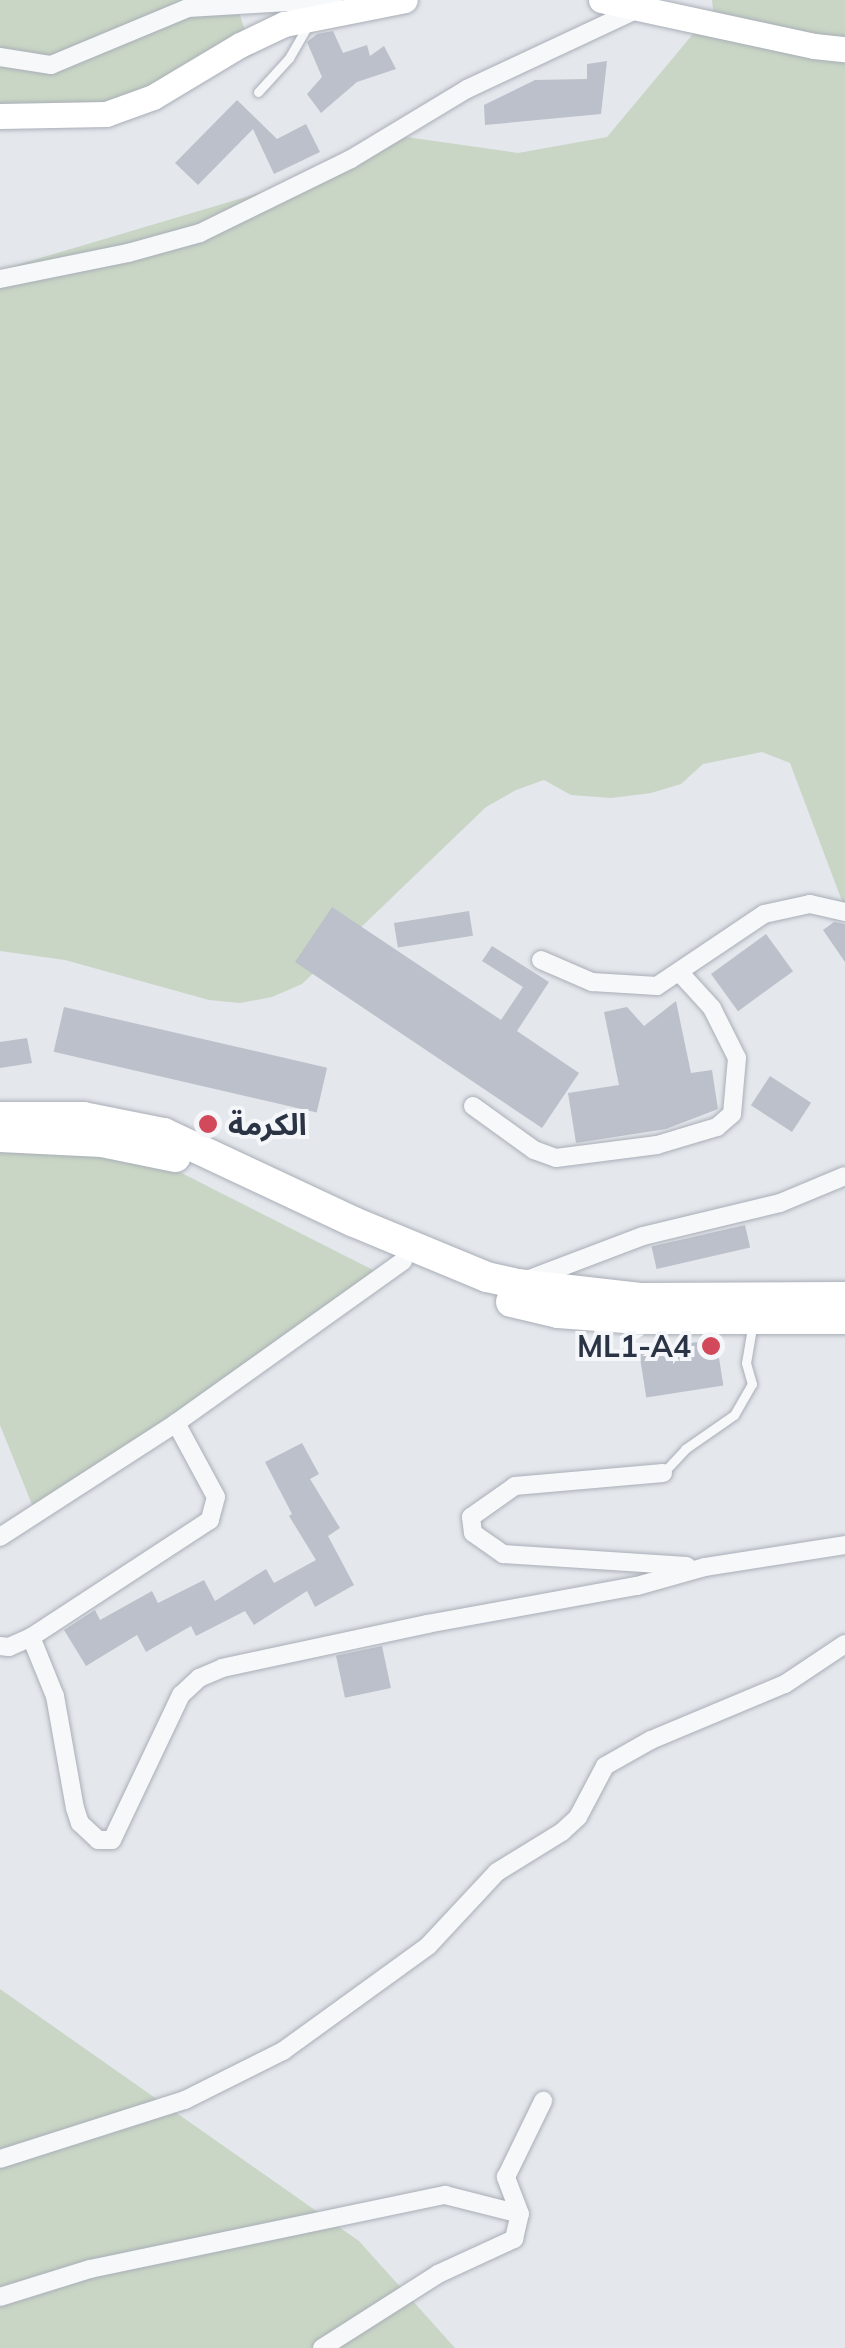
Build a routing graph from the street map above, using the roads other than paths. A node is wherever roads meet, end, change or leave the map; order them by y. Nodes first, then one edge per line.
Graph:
1 (405, 0) edge
2 (602, 0) edge
3 (348, 8) junction
4 (638, 9) junction
5 (312, 17) junction
6 (845, 48) edge
7 (0, 57) edge
8 (258, 92) dead end
9 (0, 116) edge
10 (0, 279) edge
11 (845, 912) edge
12 (540, 960) dead end
13 (681, 974) junction
14 (473, 1106) dead end
15 (0, 1117) edge
16 (0, 1137) edge
17 (845, 1176) edge
18 (403, 1262) junction
19 (517, 1284) junction
20 (845, 1297) edge
21 (845, 1319) edge
22 (753, 1320) junction
23 (176, 1422) junction
24 (662, 1473) joint
25 (0, 1537) edge
26 (845, 1546) edge
27 (704, 1568) junction
28 (31, 1637) junction
29 (845, 1644) edge
30 (0, 1646) edge
31 (544, 2101) dead end
32 (0, 2159) edge
33 (520, 2214) junction
34 (0, 2297) edge
35 (322, 2348) edge

1 - 3 main road
2 - 4 main road
3 - 5 main road
3 - 7 street
4 - 6 main road
4 - 10 street
5 - 8 lane
5 - 9 main road
11 - 13 street
12 - 13 street
13 - 14 street
15 - 19 highway
16 - 18 highway
17 - 19 street
18 - 22 highway
18 - 23 street
19 - 20 highway
21 - 22 highway
22 - 24 lane
23 - 25 street
23 - 28 street
24 - 27 street
26 - 27 street
27 - 28 street
28 - 30 street
29 - 32 street
31 - 33 street
33 - 34 street
33 - 35 street

